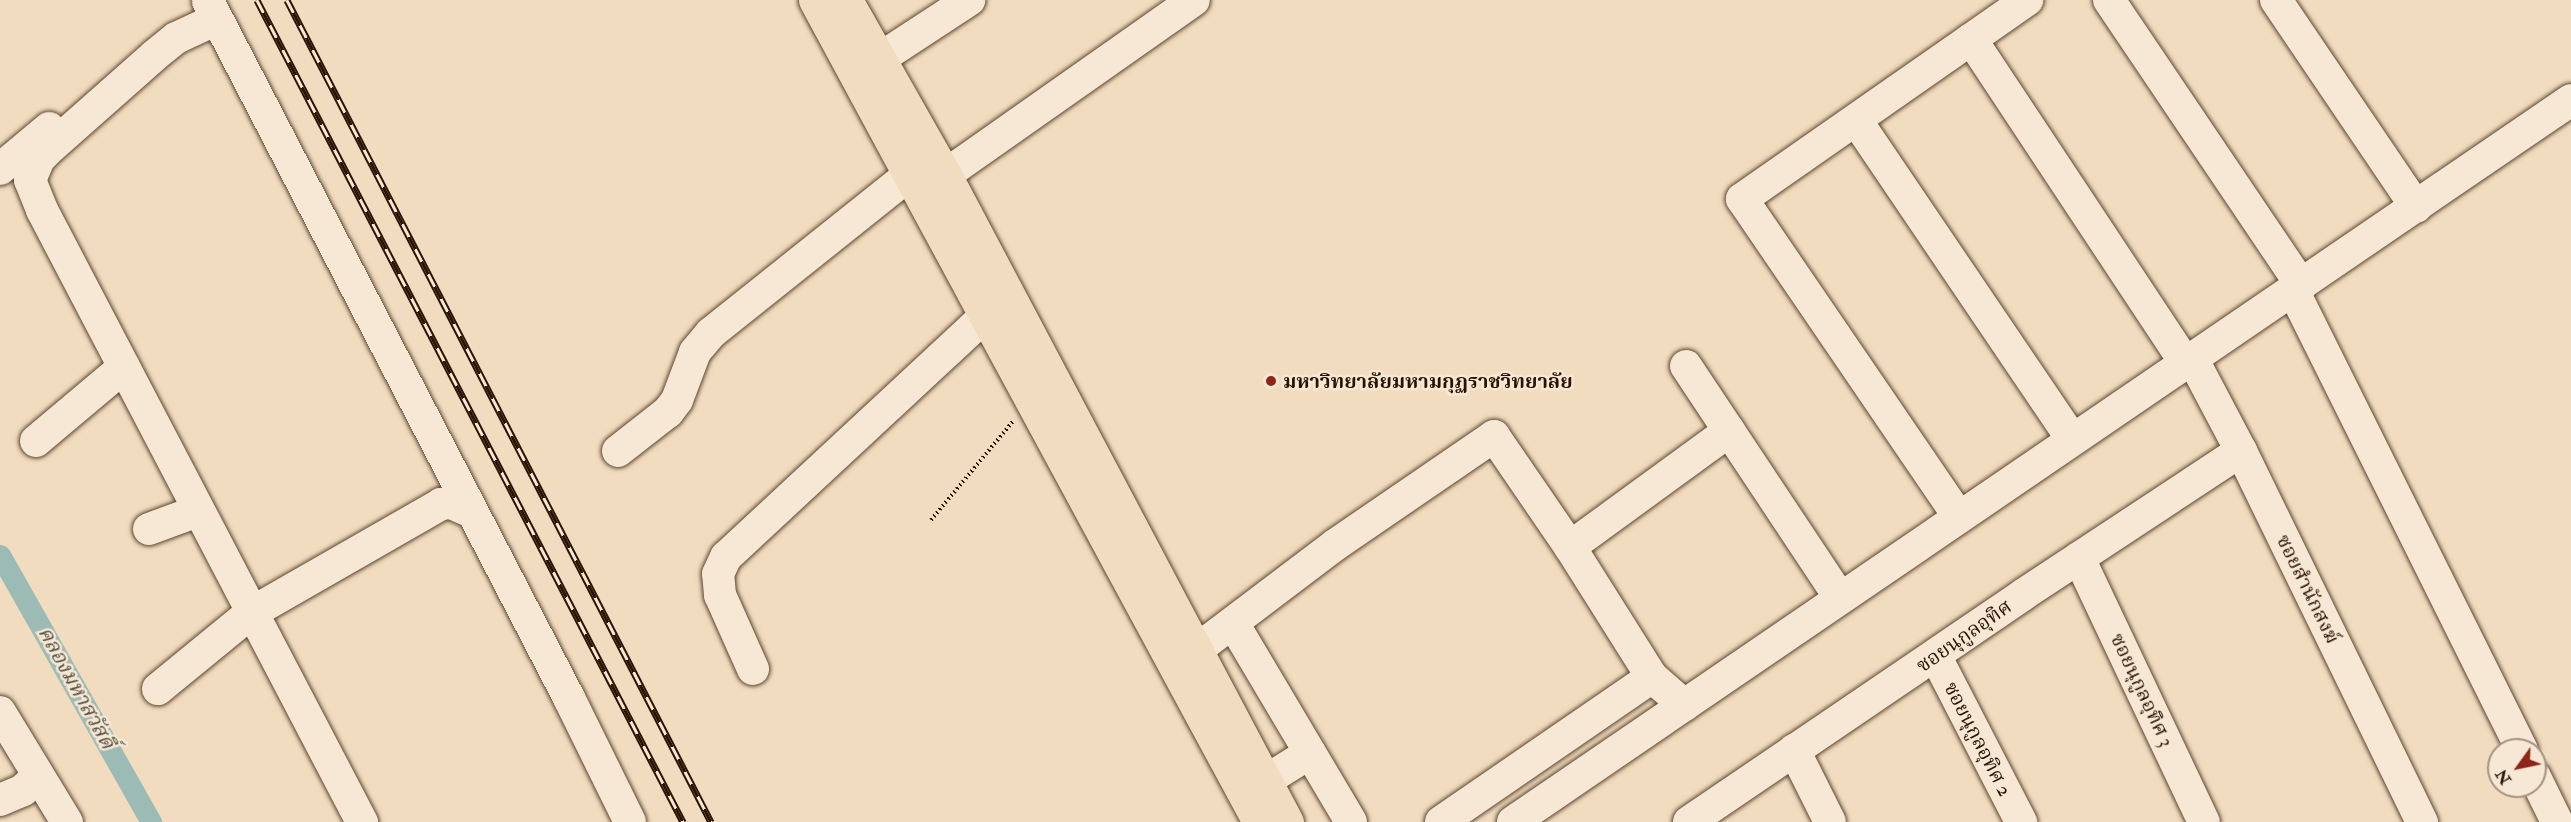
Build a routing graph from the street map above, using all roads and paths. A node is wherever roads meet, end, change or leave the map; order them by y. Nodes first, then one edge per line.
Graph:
1 (815, 0) edge
2 (846, 0) edge
3 (969, 0) edge
4 (1194, 0) edge
5 (2027, 0) edge
6 (2109, 0) edge
7 (2276, 0) edge
8 (210, 6) edge
9 (1971, 39) junction
10 (879, 59) junction
11 (2571, 100) edge
12 (1856, 120) junction
13 (0, 169) edge
14 (910, 174) junction
15 (945, 176) junction
16 (2416, 207) junction
17 (2297, 287) junction
18 (986, 315) junction
19 (2188, 360) junction
20 (1686, 366) dead end
21 (124, 367) junction
22 (1032, 399) junction
23 (1729, 431) junction
24 (2073, 439) junction
25 (36, 441) dead end
26 (618, 451) dead end
27 (2241, 451) junction
28 (198, 511) junction
29 (471, 512) junction
30 (1959, 517) junction
31 (931, 520) dead end
32 (149, 529) dead end
33 (1570, 547) junction
34 (2079, 558) junction
35 (1840, 598) junction
36 (251, 613) junction
37 (1233, 623) junction
38 (1195, 651) junction
39 (1936, 657) junction
40 (753, 669) dead end
41 (1652, 677) junction
42 (158, 689) dead end
43 (1684, 705) junction
44 (2, 721) edge
45 (2516, 738) edge
46 (1794, 750) junction
47 (1310, 753) junction
48 (37, 777) junction
49 (1265, 781) junction
50 (2545, 798) edge
51 (0, 800) edge
52 (1448, 820) edge
53 (67, 822) edge
54 (362, 822) edge
55 (630, 822) edge
56 (1259, 822) edge
57 (1287, 822) edge
58 (1352, 822) edge
59 (1513, 822) edge
60 (1689, 822) edge
61 (1830, 822) edge
62 (2021, 822) edge
63 (2204, 822) edge
64 (2422, 822) edge
65 (2557, 822) edge

1 - 14 main road
2 - 10 main road
3 - 10 street
4 - 15 street
5 - 9 street
6 - 17 street
7 - 16 street
8 - 13 street
8 - 21 street
8 - 29 street
9 - 12 street
9 - 19 street, ซอยสำนักสงฆ์
10 - 15 main road
11 - 16 street
12 - 24 street
12 - 30 street
14 - 18 main road
14 - 26 street
15 - 38 main road
16 - 17 street
17 - 19 street
17 - 45 street
18 - 22 main road
18 - 40 street
19 - 24 street
19 - 27 street, ซอยสำนักสงฆ์
20 - 23 street
21 - 25 street
21 - 28 street
22 - 31 path
22 - 56 main road
23 - 33 street
23 - 35 street
24 - 30 street
27 - 34 street, ซอยนุกูลอุทิศ
27 - 64 street, ซอยสำนักสงฆ์
28 - 32 street
28 - 36 street
29 - 36 street
29 - 55 street
30 - 35 street
33 - 37 street
33 - 41 street
34 - 39 street, ซอยนุกูลอุทิศ
34 - 63 street, ซอยนุกูลอุทิศ 3
35 - 43 street
36 - 42 street
36 - 54 street
37 - 38 street
37 - 47 street
38 - 49 main road
39 - 46 street, ซอยนุกูลอุทิศ
39 - 62 street, ซอยนุกูลอุทิศ 2
41 - 43 street
41 - 52 street
43 - 59 street
44 - 48 street
46 - 60 street, ซอยนุกูลอุทิศ
46 - 61 street
47 - 49 street
47 - 58 street
48 - 51 street
48 - 53 street
49 - 57 main road
50 - 65 street

